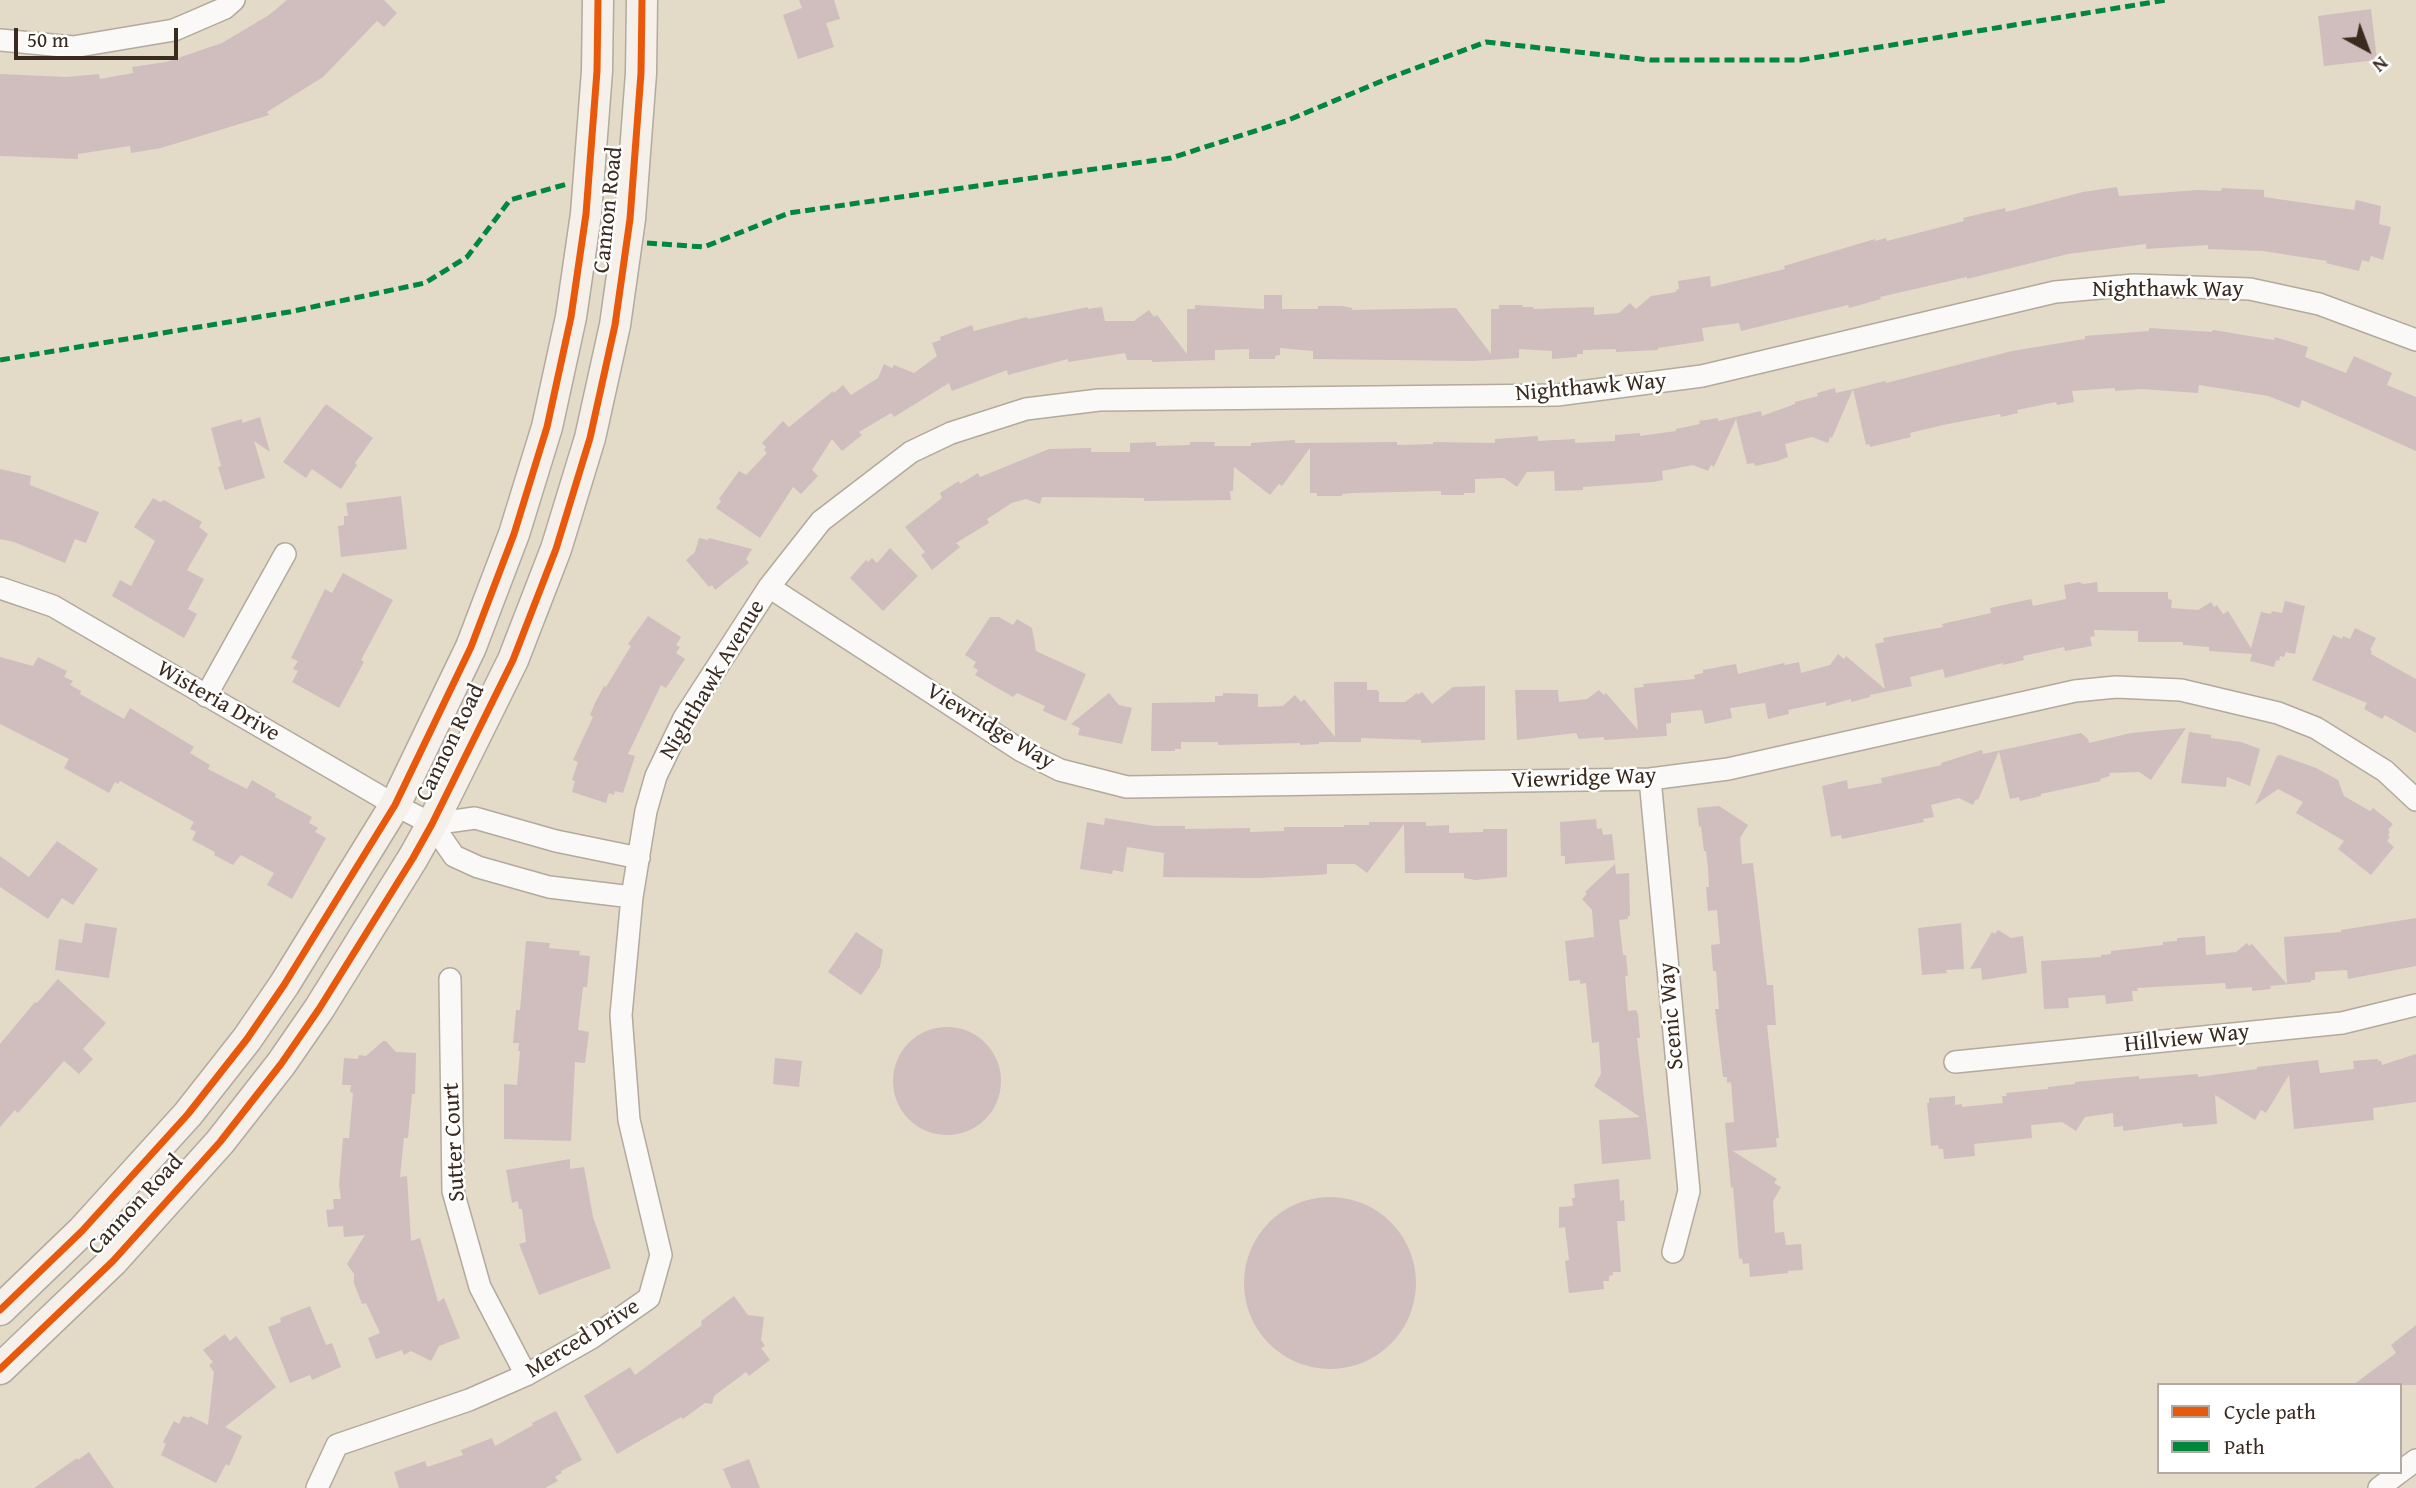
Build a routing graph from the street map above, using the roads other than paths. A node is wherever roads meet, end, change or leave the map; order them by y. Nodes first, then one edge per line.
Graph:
1 (234, 0) edge
2 (598, 0) edge
3 (642, 0) edge
4 (0, 40) edge
5 (2416, 340) edge
6 (285, 554) dead end
7 (769, 587) junction
8 (0, 588) edge
9 (206, 696) junction
10 (1650, 779) junction
11 (2416, 800) edge
12 (395, 806) junction
13 (432, 824) junction
14 (639, 858) junction
15 (632, 897) junction
16 (450, 979) dead end
17 (2416, 1005) edge
18 (1955, 1062) dead end
19 (1673, 1252) dead end
20 (0, 1310) edge
21 (0, 1369) edge
22 (526, 1375) junction
23 (2397, 1474) edge
24 (317, 1488) edge
25 (2379, 1488) edge

1 - 4 street
2 - 12 main road, Cannon Road
3 - 13 main road, Cannon Road
5 - 7 street, Nighthawk Way
6 - 9 street
7 - 10 street, Viewridge Way
7 - 14 street, Nighthawk Avenue
8 - 9 street, Wisteria Drive
9 - 12 street, Wisteria Drive
10 - 11 street, Viewridge Way
10 - 19 street, Scenic Way
12 - 13 street, Wisteria Drive
12 - 20 main road, Cannon Road
13 - 14 street
13 - 15 street
13 - 21 main road, Cannon Road
14 - 15 street, Nighthawk Avenue
15 - 22 street, Merced Drive
16 - 22 street, Sutter Court
17 - 18 street, Hillview Way
22 - 24 street, Merced Drive
23 - 25 street

